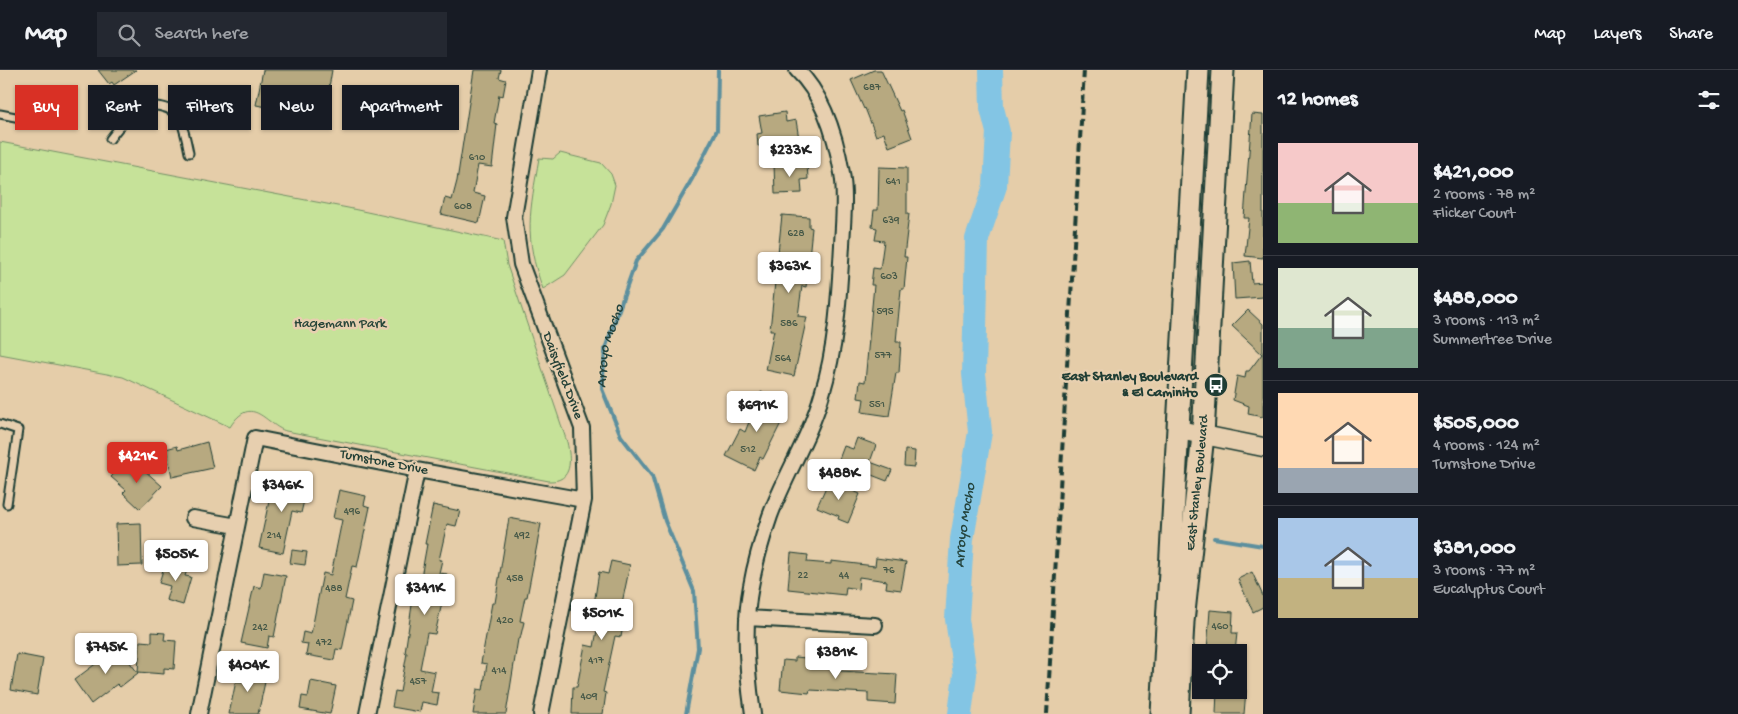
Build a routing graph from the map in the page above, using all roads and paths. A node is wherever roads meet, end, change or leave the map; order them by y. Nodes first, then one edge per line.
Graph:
1 (539, 70) edge
2 (797, 70) edge
3 (1198, 70) edge
4 (1223, 70) edge
5 (0, 114) edge
6 (15, 117) edge
7 (110, 139) dead end
8 (189, 153) dead end
9 (0, 424) edge
10 (1179, 430) junction
11 (1203, 435) junction
12 (1263, 447) edge
13 (417, 470) junction
14 (584, 500) junction
15 (7, 504) dead end
16 (192, 518) dead end
17 (237, 526) junction
18 (747, 618) junction
19 (875, 625) dead end
20 (199, 714) edge
21 (368, 714) edge
22 (541, 714) edge
23 (753, 714) edge
24 (1162, 714) edge
25 (1178, 714) edge

1 - 14 street, Daisyfield Drive
2 - 18 street
3 - 10 main road, East Stanley Boulevard
4 - 11 main road, East Stanley Boulevard
5 - 6 lane
7 - 8 lane
9 - 15 lane
10 - 11 street
10 - 24 main road, East Stanley Boulevard
11 - 12 street
11 - 25 main road, East Stanley Boulevard
13 - 14 street, Turnstone Drive
13 - 17 street, Turnstone Drive
13 - 21 street
14 - 22 street, Daisyfield Drive
16 - 17 street
17 - 20 street, Turnstone Drive
18 - 19 street
18 - 23 street

